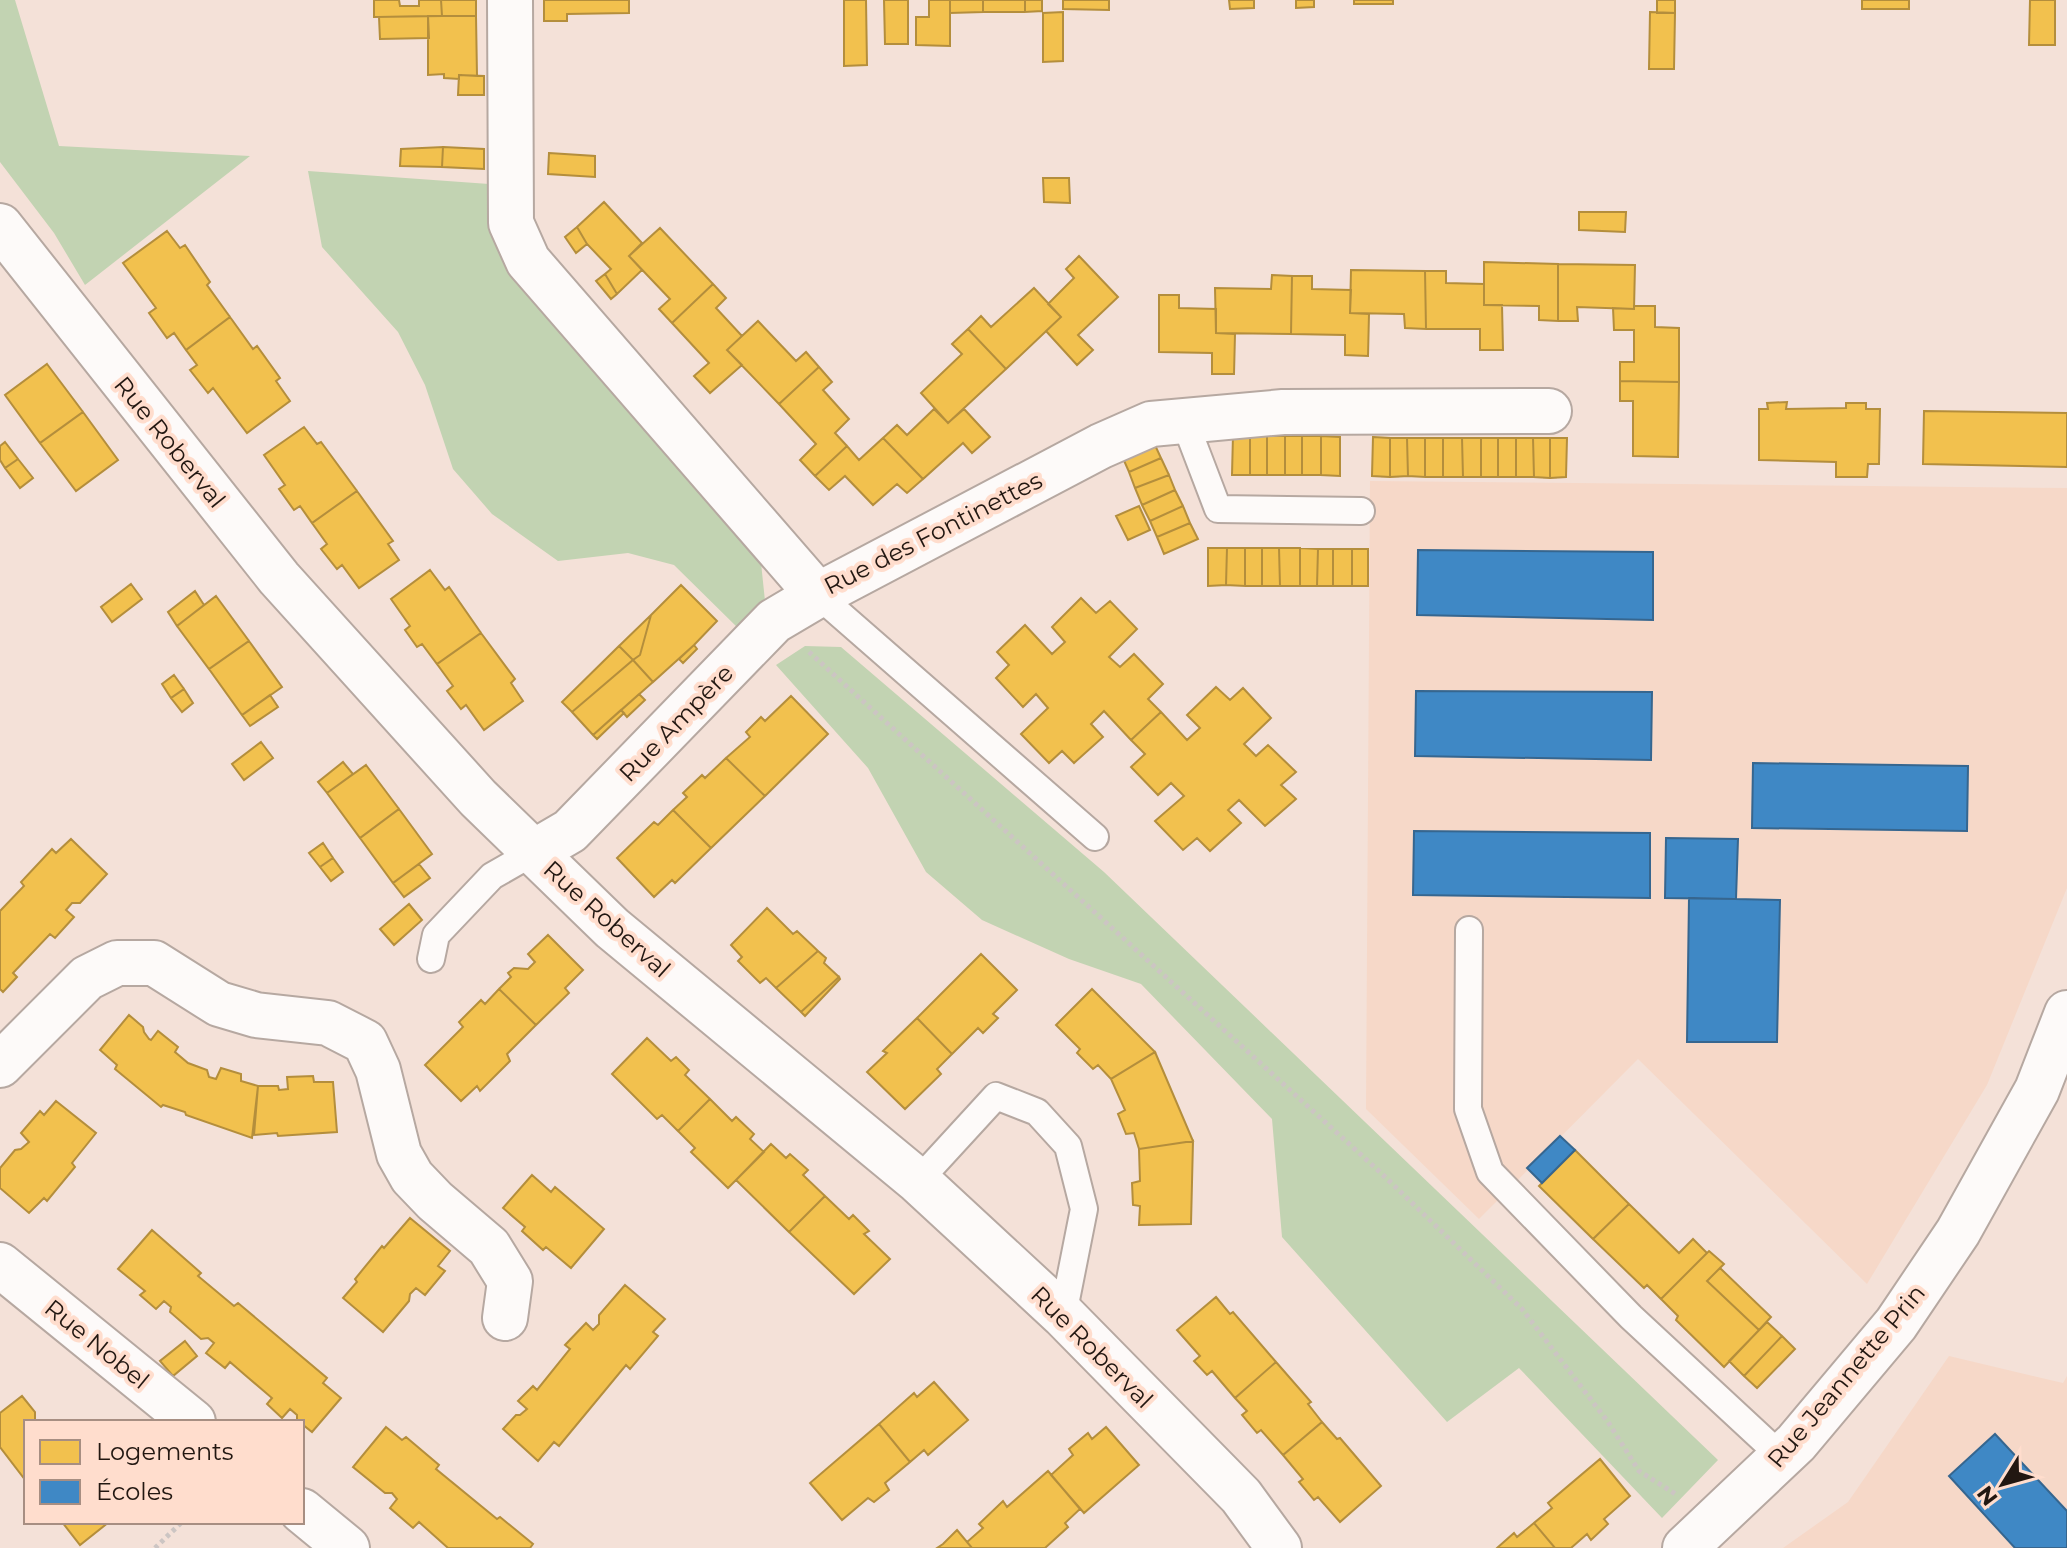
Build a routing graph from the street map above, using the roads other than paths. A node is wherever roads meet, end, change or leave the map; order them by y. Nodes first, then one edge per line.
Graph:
1 (510, 0) edge
2 (0, 226) edge
3 (1549, 411) dead end
4 (1184, 420) junction
5 (1361, 511) dead end
6 (818, 595) junction
7 (1095, 837) dead end
8 (534, 852) junction
9 (1469, 930) dead end
10 (431, 959) dead end
11 (2067, 1013) edge
12 (0, 1065) edge
13 (918, 1181) junction
14 (0, 1265) edge
15 (1063, 1315) junction
16 (505, 1318) dead end
17 (191, 1420) edge
18 (1782, 1457) junction
19 (304, 1513) edge
20 (1700, 1534) edge
21 (347, 1548) edge
22 (1279, 1548) edge

1 - 6 street, Rue des Fontinettes
2 - 8 street, Rue Roberval
3 - 4 street, Rue des Fontinettes
4 - 5 lane
4 - 6 street, Rue des Fontinettes
6 - 7 lane
6 - 8 street, Rue Ampère
8 - 10 lane
8 - 13 street, Rue Roberval
9 - 18 lane
11 - 18 street, Rue Jeannette Prin
12 - 16 street
13 - 15 street, Rue Roberval
13 - 15 lane
14 - 17 street, Rue Nobel
15 - 22 street, Rue Roberval
18 - 20 street, Rue Jeannette Prin
19 - 21 street

